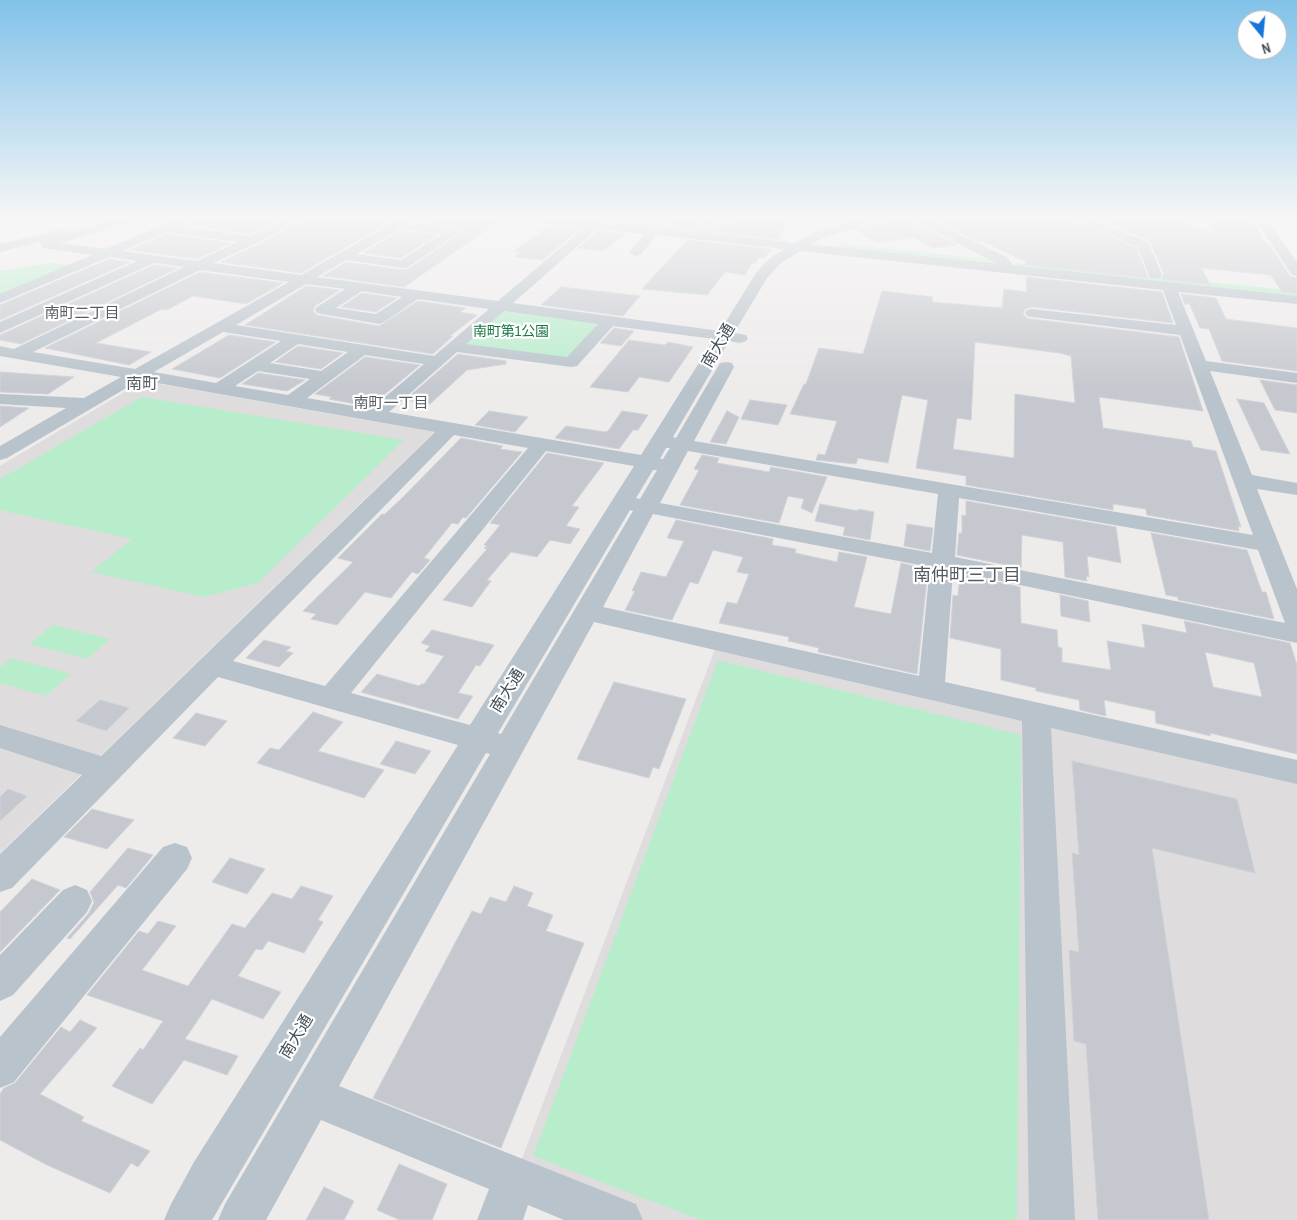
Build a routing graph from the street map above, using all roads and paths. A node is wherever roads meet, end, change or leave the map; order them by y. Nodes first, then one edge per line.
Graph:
1 (57, 275) edge
2 (118, 275) edge
3 (180, 275) edge
4 (266, 275) edge
5 (312, 275) edge
6 (536, 275) edge
7 (762, 275) edge
8 (1106, 275) edge
9 (1159, 275) edge
10 (303, 280) junction
11 (1162, 281) junction
12 (359, 287) junction
13 (1297, 289) edge
14 (414, 295) junction
15 (0, 299) edge
16 (1297, 300) edge
17 (500, 306) junction
18 (1032, 313) dead end
19 (609, 321) junction
20 (0, 328) edge
21 (221, 328) junction
22 (1186, 331) junction
23 (734, 337) junction
24 (295, 339) junction
25 (452, 347) junction
26 (362, 349) junction
27 (8, 352) edge
28 (436, 361) junction
29 (255, 365) junction
30 (1200, 365) junction
31 (141, 374) junction
32 (325, 377) junction
33 (1297, 378) edge
34 (220, 388) junction
35 (0, 398) edge
36 (293, 400) junction
37 (88, 404) junction
38 (375, 415) junction
39 (450, 428) junction
40 (541, 444) junction
41 (5, 448) edge
42 (665, 454) junction
43 (1242, 480) junction
44 (1297, 489) edge
45 (948, 490) junction
46 (635, 504) junction
47 (1266, 544) junction
48 (943, 562) junction
49 (587, 612) junction
50 (1297, 621) edge
51 (1297, 634) edge
52 (211, 665) junction
53 (931, 689) junction
54 (332, 697) junction
55 (1036, 712) junction
56 (0, 736) edge
57 (478, 739) junction
58 (509, 748) junction
59 (106, 770) junction
60 (1297, 772) edge
61 (175, 858) dead end
62 (0, 877) edge
63 (75, 901) dead end
64 (0, 982) edge
65 (0, 1068) edge
66 (312, 1096) junction
67 (515, 1177) junction
68 (187, 1220) edge
69 (241, 1220) edge
70 (500, 1220) edge
71 (620, 1220) edge
72 (1052, 1220) edge

1 - 15 street
2 - 20 street
3 - 27 street
4 - 10 street
5 - 10 street
6 - 17 street
7 - 23 street, 南大通
8 - 11 street
9 - 11 street
10 - 12 street
10 - 21 street
11 - 13 street
11 - 16 street
11 - 22 street
12 - 14 street
12 - 14 street
14 - 17 street
17 - 19 street
17 - 25 street
18 - 22 street
19 - 23 street
19 - 25 street
21 - 24 street
21 - 31 street
22 - 30 street
23 - 42 street, 南大通
24 - 26 street
24 - 29 street
25 - 28 street
26 - 28 street
26 - 32 street
27 - 31 street
28 - 38 street
29 - 32 street
29 - 34 street
30 - 33 street
30 - 43 street
31 - 34 street
31 - 37 street
32 - 36 street
34 - 36 street
35 - 37 street
36 - 38 street
37 - 41 street
38 - 39 street
39 - 40 street
39 - 52 street
40 - 42 street
40 - 54 street
42 - 45 street
42 - 46 street, 南大通
43 - 44 street
43 - 47 street
45 - 47 street
45 - 48 street
46 - 48 street
46 - 49 street, 南大通
46 - 57 street, 南大通
47 - 50 street
48 - 51 street
48 - 53 street
49 - 53 street
49 - 58 street, 南大通
52 - 54 street
52 - 59 street
53 - 55 street
54 - 57 street
55 - 60 street
55 - 72 street
56 - 59 street
57 - 58 street
57 - 68 street, 南大通
58 - 66 street, 南大通
59 - 62 street
61 - 65 street
63 - 64 street
66 - 67 street
66 - 69 street, 南大通
67 - 70 street
67 - 71 street

